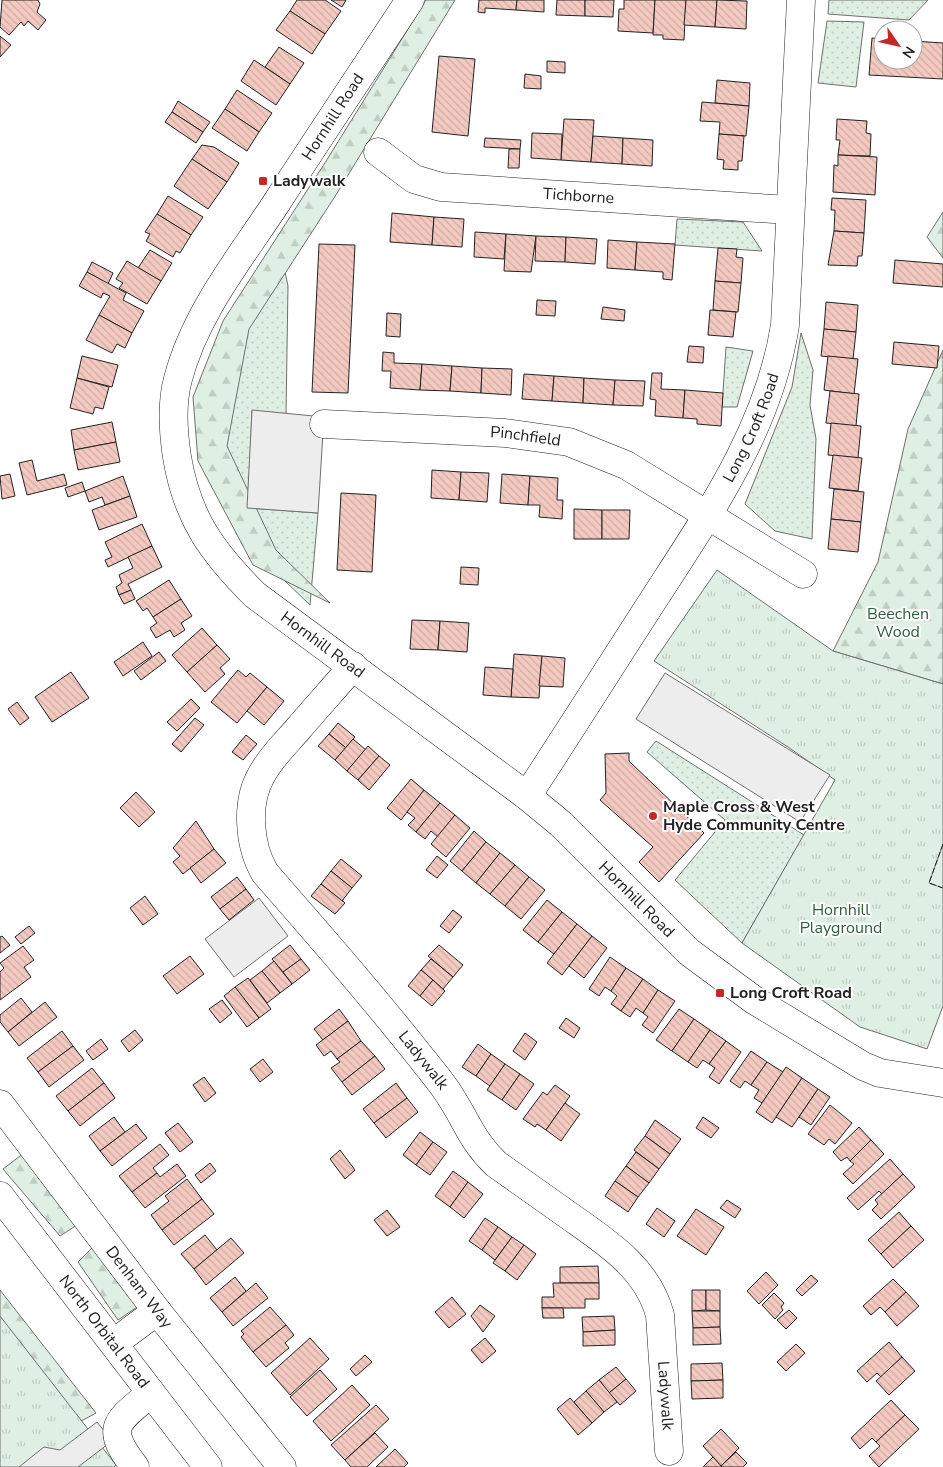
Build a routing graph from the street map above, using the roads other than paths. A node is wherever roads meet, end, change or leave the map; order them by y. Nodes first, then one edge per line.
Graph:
1 (410, 0) edge
2 (802, 0) edge
3 (378, 152) dead end
4 (789, 210) junction
5 (324, 424) dead end
6 (708, 516) junction
7 (803, 574) dead end
8 (354, 666) junction
9 (528, 796) junction
10 (943, 1083) edge
11 (0, 1104) edge
12 (0, 1196) edge
13 (157, 1311) junction
14 (114, 1344) junction
15 (151, 1393) junction
16 (668, 1451) dead end
17 (135, 1467) edge
18 (208, 1467) edge
19 (282, 1467) edge

1 - 8 street, Hornhill Road
2 - 4 street, Long Croft Road
3 - 4 street, Tichborne
4 - 6 street, Long Croft Road
5 - 6 street, Pinchfield
6 - 7 street, Pinchfield
6 - 9 street, Long Croft Road
8 - 9 street, Hornhill Road
8 - 16 street, Ladywalk
9 - 10 street, Hornhill Road
11 - 13 street, Denham Way
12 - 14 street, North Orbital Road
13 - 14 street
13 - 19 street, Denham Way
14 - 15 street, North Orbital Road
15 - 17 street
15 - 18 street, North Orbital Road

